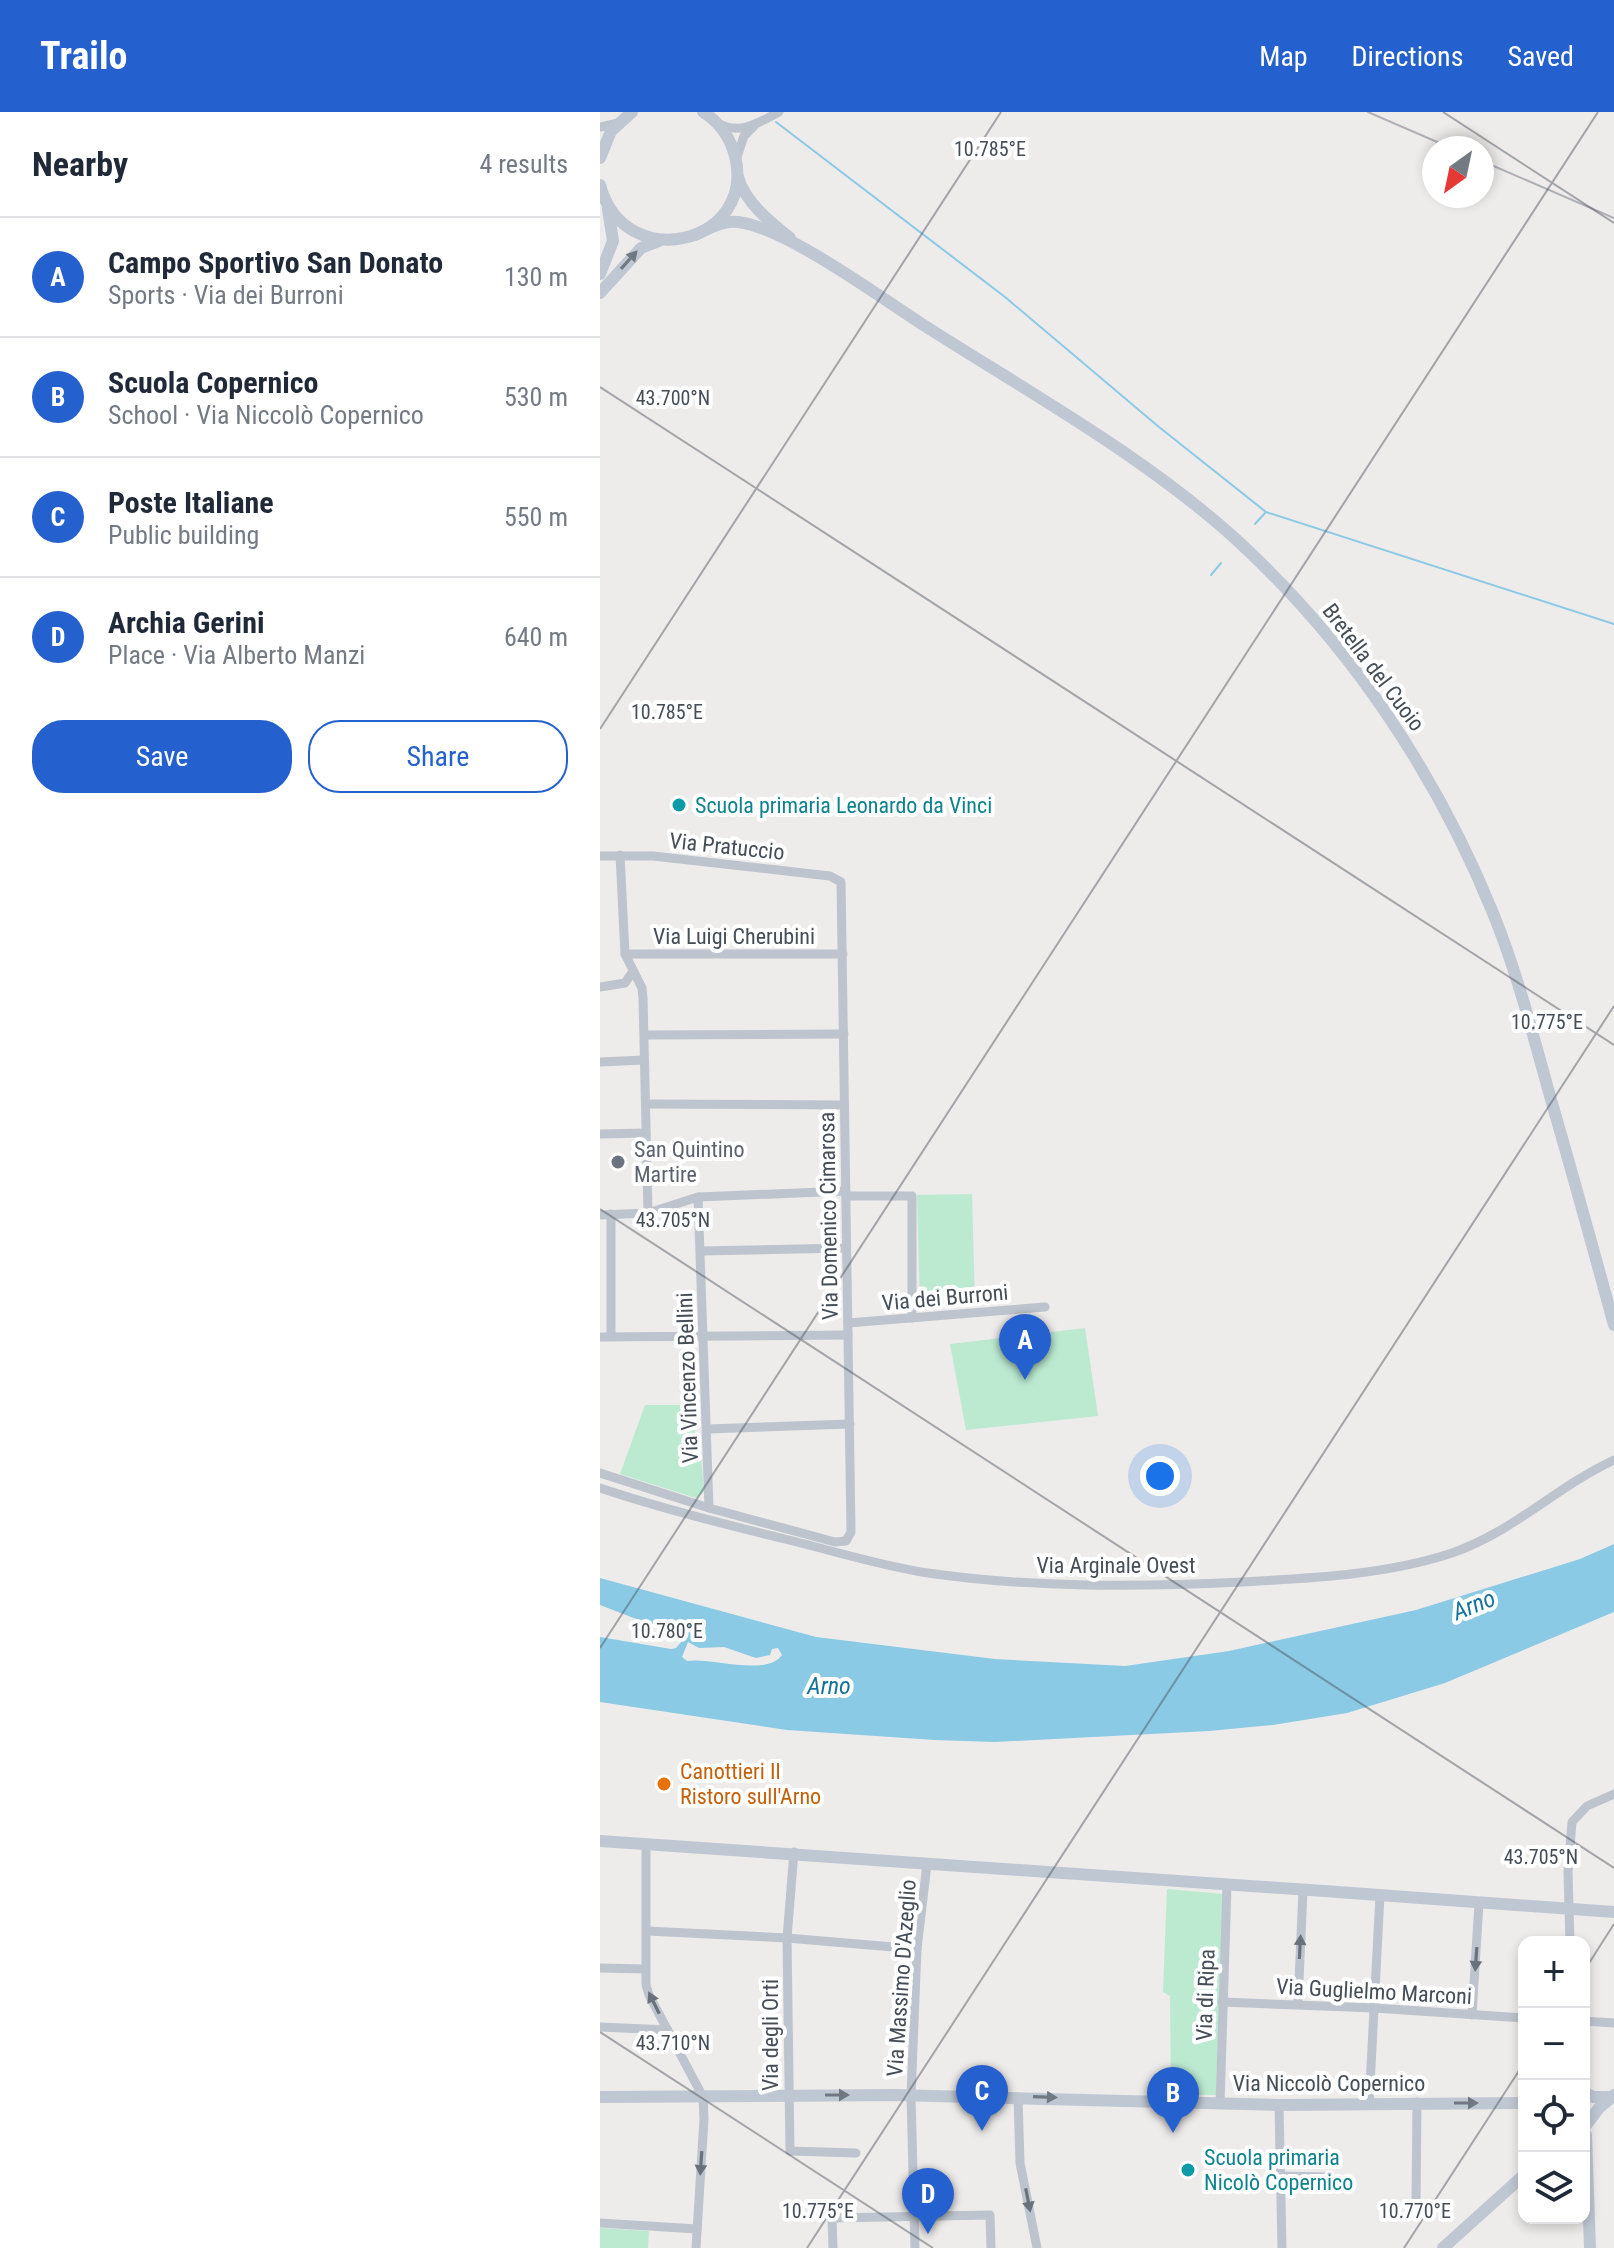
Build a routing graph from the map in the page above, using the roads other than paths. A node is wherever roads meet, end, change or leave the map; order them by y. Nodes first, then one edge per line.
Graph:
1 (632, 112) edge
2 (779, 112) edge
3 (710, 117) edge
4 (618, 123) junction
5 (757, 124) junction
6 (600, 127) edge
7 (600, 158) edge
8 (737, 167) junction
9 (600, 185) edge
10 (606, 203) junction
11 (695, 235) junction
12 (666, 241) junction
13 (808, 252) junction
14 (600, 274) edge
15 (600, 293) edge
16 (620, 855) junction
17 (600, 856) edge
18 (842, 888) joint
19 (625, 954) junction
20 (843, 954) junction
21 (633, 971) junction
22 (600, 987) edge
23 (844, 1034) junction
24 (645, 1035) junction
25 (644, 1060) junction
26 (600, 1062) edge
27 (646, 1104) junction
28 (844, 1105) junction
29 (646, 1133) junction
30 (600, 1134) edge
31 (846, 1194) junction
32 (698, 1197) junction
33 (648, 1213) junction
34 (606, 1214) edge
35 (846, 1248) junction
36 (701, 1249) junction
37 (1045, 1307) dead end
38 (912, 1318) junction
39 (848, 1323) junction
40 (1614, 1325) edge
41 (703, 1335) junction
42 (848, 1335) junction
43 (605, 1336) edge
44 (850, 1424) junction
45 (708, 1429) junction
46 (1614, 1460) edge
47 (600, 1473) edge
48 (600, 1488) edge
49 (709, 1508) junction
50 (1614, 1794) edge
51 (600, 1841) edge
52 (646, 1844) junction
53 (794, 1852) junction
54 (927, 1864) junction
55 (1227, 1886) junction
56 (1303, 1890) junction
57 (1380, 1895) junction
58 (1479, 1903) junction
59 (1569, 1909) junction
60 (1614, 1912) edge
61 (647, 1931) junction
62 (1570, 1936) edge
63 (787, 1938) junction
64 (917, 1949) junction
65 (600, 1968) edge
66 (645, 1969) junction
67 (1222, 2002) junction
68 (1298, 2004) junction
69 (1374, 2008) junction
70 (1472, 2015) junction
71 (1518, 2018) edge
72 (1590, 2021) edge
73 (1614, 2023) edge
74 (600, 2027) edge
75 (668, 2030) junction
76 (788, 2095) junction
77 (1590, 2095) edge
78 (911, 2096) junction
79 (1613, 2096) edge
80 (600, 2097) edge
81 (703, 2097) junction
82 (1018, 2097) junction
83 (1417, 2102) junction
84 (1518, 2103) edge
85 (1220, 2104) junction
86 (1279, 2105) junction
87 (1369, 2105) junction
88 (1590, 2119) edge
89 (856, 2153) dead end
90 (1279, 2176) junction
91 (1331, 2177) dead end
92 (1518, 2180) edge
93 (1416, 2202) dead end
94 (914, 2216) junction
95 (600, 2223) edge
96 (1588, 2224) edge
97 (697, 2229) junction
98 (696, 2248) edge
99 (833, 2248) edge
100 (915, 2248) edge
101 (991, 2248) edge
102 (1037, 2248) edge
103 (1282, 2248) edge
104 (1443, 2248) edge
105 (1590, 2248) edge

1 - 4 main road
2 - 5 street
3 - 5 street
3 - 8 main road, Bretella del Cuoio
4 - 6 street
4 - 7 main road
5 - 8 street
8 - 11 main road
8 - 13 main road, Bretella del Cuoio
9 - 10 main road
10 - 12 main road
10 - 14 main road
11 - 12 main road, Bretella del Cuoio
11 - 13 main road, Bretella del Cuoio
15 -> 12 main road, Bretella del Cuoio
13 - 40 main road, Bretella del Cuoio
16 - 17 street, Via Pratuccio
16 - 18 street, Via Pratuccio
16 - 19 street
18 - 20 street, Via Domenico Cimarosa
19 - 20 street, Via Luigi Cherubini
19 - 21 street
20 - 23 street, Via Domenico Cimarosa
21 - 22 street
21 - 24 street
23 - 24 street
23 - 28 street, Via Domenico Cimarosa
24 - 25 street
25 - 26 street
25 - 27 street
27 - 28 street
27 - 29 street
28 - 31 street, Via Domenico Cimarosa
29 - 30 street
29 - 33 street
31 - 32 street
31 - 35 street, Via Domenico Cimarosa
31 - 38 street
32 - 33 street
32 - 36 street, Via Vincenzo Bellini
33 - 34 street
34 - 43 street
35 - 36 street
35 - 39 street, Via Domenico Cimarosa
36 - 41 street, Via Vincenzo Bellini
37 - 38 street, Via dei Burroni
38 - 39 street, Via dei Burroni
39 - 42 street, Via Domenico Cimarosa
41 - 42 street
41 - 43 street
41 - 45 street, Via Vincenzo Bellini
42 - 44 street, Via Domenico Cimarosa
44 - 45 street
44 - 49 street, Via Domenico Cimarosa
45 - 49 street, Via Vincenzo Bellini
46 - 48 street, Via Arginale Ovest
47 - 49 street
50 - 59 street
51 - 52 main road
52 - 53 main road
52 - 61 street
53 - 54 main road
53 - 63 street, Via degli Orti
54 - 55 main road
54 - 64 street, Via Massimo D'Azeglio
55 - 56 main road
55 - 67 street, Via di Ripa
56 - 57 main road
68 -> 56 street
57 - 58 main road
57 - 69 street
58 - 59 main road
58 -> 70 street
59 - 60 main road
59 - 62 street
61 - 63 street
61 - 66 street
63 - 64 street
63 - 76 street, Via degli Orti
64 - 78 street, Via Massimo D'Azeglio
65 - 66 street
75 -> 66 street
67 - 68 street, Via Guglielmo Marconi
67 - 85 street, Via di Ripa
68 - 69 street, Via Guglielmo Marconi
69 - 70 street, Via Guglielmo Marconi
69 - 87 street
70 - 71 street, Via Guglielmo Marconi
72 - 73 street
74 - 75 street
75 - 81 street
76 -> 78 main road, Via Niccolò Copernico
76 - 81 main road, Via Niccolò Copernico
76 - 89 street, Via degli Orti
77 - 79 main road
78 - 82 main road, Via Niccolò Copernico
78 - 94 street, Via Massimo D'Azeglio
79 - 88 main road
80 - 81 main road, Via Niccolò Copernico
81 -> 97 street
82 -> 85 main road, Via Niccolò Copernico
82 -> 102 street
83 -> 84 main road, Via Niccolò Copernico
83 - 87 main road, Via Niccolò Copernico
83 - 93 street
85 - 86 main road, Via Niccolò Copernico
86 - 87 main road, Via Niccolò Copernico
86 - 90 street
90 - 91 street
90 - 103 street
92 - 104 main road
94 - 99 street
94 - 100 street, Via Massimo D'Azeglio
94 - 101 street
95 - 97 street
96 - 105 main road
97 - 98 street

